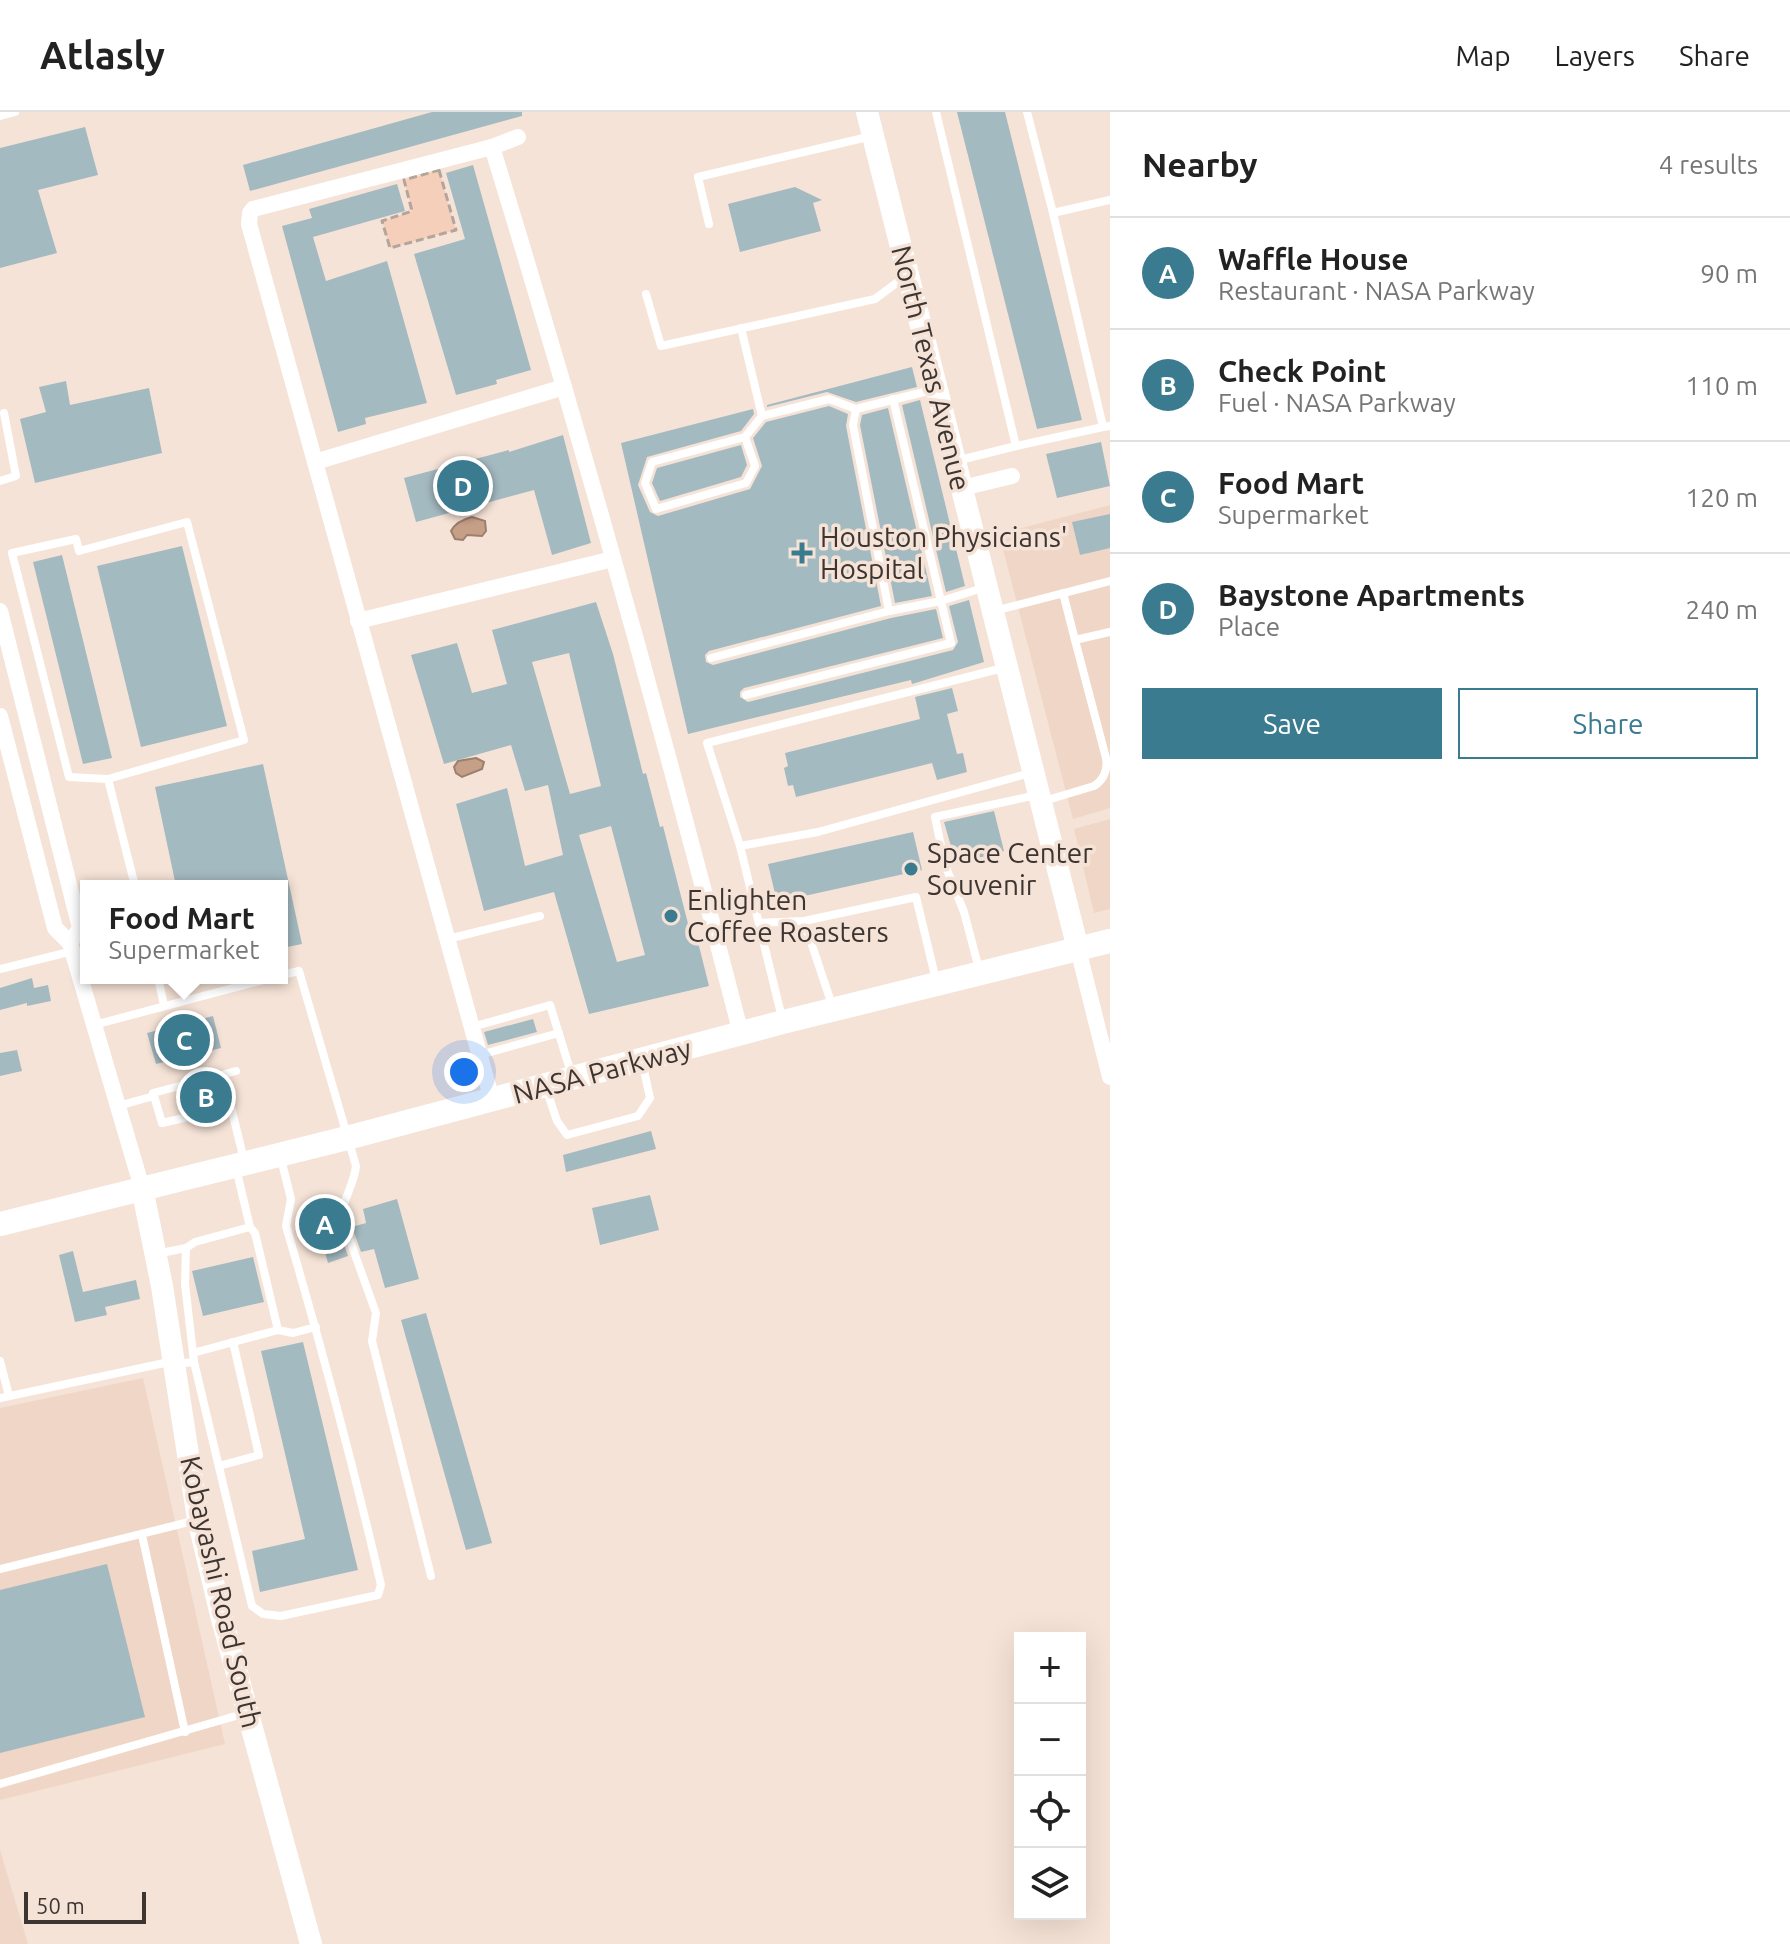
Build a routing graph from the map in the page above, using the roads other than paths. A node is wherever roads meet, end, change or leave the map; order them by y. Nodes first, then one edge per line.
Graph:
1 (15, 112) edge
2 (867, 112) edge
3 (936, 112) edge
4 (1027, 112) edge
5 (0, 116) edge
6 (873, 136) junction
7 (518, 137) dead end
8 (492, 147) junction
9 (1110, 200) edge
10 (1053, 213) junction
11 (709, 224) dead end
12 (908, 275) junction
13 (646, 294) dead end
14 (741, 328) junction
15 (564, 387) junction
16 (937, 388) junction
17 (893, 399) junction
18 (856, 409) junction
19 (4, 413) dead end
20 (762, 416) junction
21 (1106, 426) edge
22 (745, 437) junction
23 (1016, 446) junction
24 (955, 461) junction
25 (315, 462) junction
26 (1012, 476) dead end
27 (0, 481) edge
28 (962, 488) junction
29 (613, 559) junction
30 (1110, 581) edge
31 (987, 587) junction
32 (1063, 593) junction
33 (941, 601) junction
34 (0, 611) edge
35 (889, 611) junction
36 (993, 611) junction
37 (358, 621) junction
38 (1110, 632) edge
39 (1075, 640) junction
40 (711, 658) dead end
41 (1007, 667) junction
42 (746, 695) dead end
43 (0, 716) edge
44 (1033, 772) junction
45 (108, 779) junction
46 (1040, 798) junction
47 (740, 846) junction
48 (133, 880) edge
49 (540, 916) dead end
50 (804, 921) junction
51 (759, 923) junction
52 (447, 939) junction
53 (1110, 941) edge
54 (72, 947) junction
55 (1078, 949) junction
56 (0, 969) edge
57 (981, 973) junction
58 (288, 974) edge
59 (80, 975) edge
60 (82, 984) edge
61 (159, 984) edge
62 (247, 984) edge
63 (937, 984) junction
64 (164, 1005) junction
65 (834, 1010) junction
66 (783, 1022) junction
67 (94, 1025) junction
68 (472, 1027) junction
69 (559, 1033) junction
70 (741, 1034) junction
71 (480, 1055) junction
72 (642, 1060) junction
73 (236, 1071) dead end
74 (1110, 1077) edge
75 (573, 1078) junction
76 (545, 1086) junction
77 (154, 1096) junction
78 (492, 1100) junction
79 (118, 1106) junction
80 (347, 1138) junction
81 (279, 1154) junction
82 (240, 1164) junction
83 (142, 1188) junction
84 (0, 1224) edge
85 (250, 1227) junction
86 (186, 1248) junction
87 (155, 1254) junction
88 (316, 1327) junction
89 (278, 1330) junction
90 (233, 1342) junction
91 (184, 1360) junction
92 (0, 1361) edge
93 (5, 1397) edge
94 (219, 1466) junction
95 (198, 1519) junction
96 (142, 1535) junction
97 (0, 1569) edge
98 (431, 1576) dead end
99 (247, 1713) junction
100 (185, 1732) junction
101 (0, 1784) edge
102 (311, 1944) edge

1 - 5 lane
2 - 6 street, North Texas Avenue
3 - 23 lane
4 - 10 lane
6 - 11 lane
6 - 12 street, North Texas Avenue
7 - 8 street
8 - 15 street
8 - 25 street
9 - 10 lane
10 - 21 lane
12 - 14 lane
12 - 16 street, North Texas Avenue
13 - 14 lane
14 - 20 lane
15 - 25 street
15 - 29 street
16 - 17 lane
16 - 24 street, North Texas Avenue
17 - 18 lane
17 - 33 lane
18 - 20 lane
18 - 35 lane
19 - 27 lane
20 - 22 lane
21 - 23 lane
22 - 22 lane
23 - 24 lane
24 - 28 street, North Texas Avenue
25 - 37 street
26 - 28 street
28 - 31 street, North Texas Avenue
29 - 37 street
29 - 70 street
30 - 32 lane
31 - 33 lane
31 - 36 street, North Texas Avenue
32 - 36 lane
32 - 39 lane
33 - 35 lane
33 - 42 lane
34 - 54 street
35 - 40 lane
36 - 41 street, North Texas Avenue
37 - 52 street
38 - 39 lane
39 - 46 lane
41 - 44 street, North Texas Avenue
41 - 47 lane
43 - 54 street
44 - 46 street, North Texas Avenue
44 - 47 lane
45 - 45 lane
45 - 48 lane
46 - 55 street, North Texas Avenue
46 - 57 lane
47 - 51 lane
49 - 52 lane
50 - 51 lane
50 - 63 lane
50 - 65 lane
51 - 66 lane
52 - 68 street
53 - 55 main road, NASA Parkway
54 - 56 lane
54 - 59 street
55 - 57 main road, NASA Parkway
55 - 74 street
57 - 63 main road, NASA Parkway
58 - 80 lane
60 - 67 street
61 - 64 lane
62 - 64 lane
63 - 65 main road, NASA Parkway
64 - 67 lane
65 - 66 main road, NASA Parkway
66 - 70 main road, NASA Parkway
67 - 79 street
68 - 69 lane
68 - 71 street
69 - 71 lane
69 - 75 lane
70 - 72 main road, NASA Parkway
71 - 78 street
72 - 75 main road, NASA Parkway
72 - 76 lane
73 - 77 lane
75 - 76 main road, NASA Parkway
76 - 78 main road, NASA Parkway
77 - 79 lane
77 - 82 lane
78 - 80 main road, NASA Parkway
79 - 83 street
80 - 81 main road, NASA Parkway
80 - 98 lane
81 - 82 main road, NASA Parkway
81 - 88 lane
82 - 83 main road, NASA Parkway
82 - 85 lane
83 - 84 main road, NASA Parkway
83 - 87 street, Kobayashi Road South
85 - 86 lane
85 - 89 lane
86 - 87 lane
86 - 91 lane
87 - 91 street, Kobayashi Road South
88 - 89 lane
88 - 94 lane
89 - 90 lane
90 - 91 lane
90 - 94 lane
91 - 93 lane
91 - 94 lane
91 - 95 street, Kobayashi Road South
92 - 93 lane
95 - 96 lane
95 - 99 street, Kobayashi Road South
96 - 97 lane
96 - 100 lane
99 - 100 lane
99 - 102 street, Kobayashi Road South
100 - 101 lane

